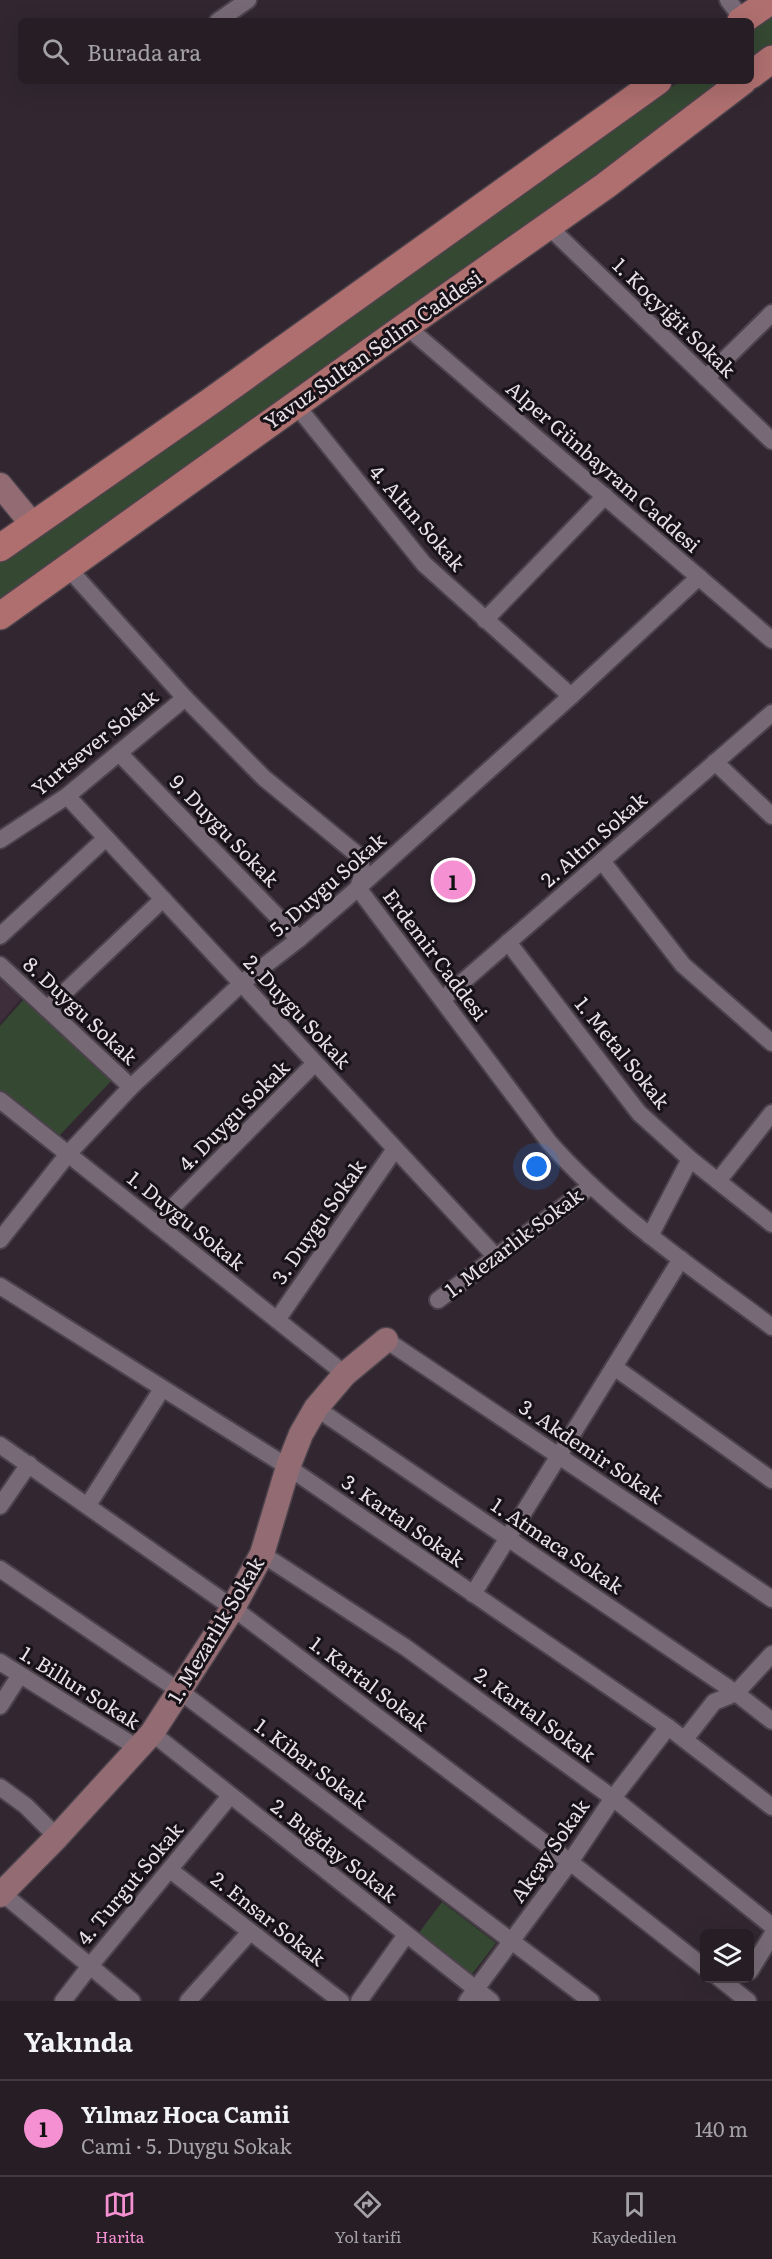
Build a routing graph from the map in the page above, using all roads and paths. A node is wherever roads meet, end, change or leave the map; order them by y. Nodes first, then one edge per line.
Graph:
1 (248, 0) edge
2 (772, 0) edge
3 (737, 14) edge
4 (223, 18) edge
5 (772, 59) edge
6 (754, 73) edge
7 (653, 84) edge
8 (739, 84) edge
9 (548, 226) junction
10 (772, 313) edge
11 (406, 326) junction
12 (706, 378) junction
13 (296, 405) junction
14 (772, 441) edge
15 (0, 485) edge
16 (605, 496) junction
17 (33, 525) junction
18 (0, 548) edge
19 (68, 568) junction
20 (699, 577) junction
21 (0, 616) edge
22 (485, 620) junction
23 (772, 640) edge
24 (572, 696) junction
25 (185, 698) junction
26 (772, 713) edge
27 (119, 753) junction
28 (715, 762) junction
29 (68, 796) junction
30 (772, 816) edge
31 (106, 838) junction
32 (0, 840) edge
33 (602, 861) junction
34 (358, 888) junction
35 (163, 899) junction
36 (0, 936) edge
37 (299, 939) junction
38 (508, 942) junction
39 (0, 964) edge
40 (242, 983) junction
41 (443, 999) junction
42 (47, 1009) junction
43 (772, 1043) edge
44 (315, 1063) junction
45 (130, 1087) junction
46 (0, 1100) edge
47 (772, 1113) edge
48 (395, 1149) junction
49 (68, 1154) junction
50 (690, 1159) junction
51 (718, 1181) junction
52 (591, 1186) junction
53 (156, 1224) junction
54 (772, 1224) edge
55 (650, 1236) junction
56 (0, 1240) edge
57 (496, 1257) junction
58 (681, 1259) junction
59 (0, 1286) edge
60 (438, 1300) dead end
61 (277, 1320) junction
62 (772, 1327) edge
63 (386, 1340) joint
64 (614, 1367) junction
65 (345, 1374) junction
66 (162, 1389) junction
67 (316, 1408) junction
68 (0, 1445) edge
69 (559, 1456) junction
70 (29, 1464) junction
71 (288, 1467) junction
72 (772, 1480) edge
73 (88, 1505) junction
74 (0, 1506) edge
75 (507, 1538) junction
76 (262, 1554) junction
77 (0, 1569) edge
78 (473, 1594) junction
79 (772, 1599) edge
80 (233, 1608) junction
81 (772, 1654) edge
82 (0, 1662) edge
83 (20, 1675) junction
84 (181, 1692) junction
85 (736, 1692) junction
86 (1, 1703) edge
87 (772, 1721) edge
88 (668, 1727) junction
89 (685, 1739) junction
90 (146, 1741) junction
91 (0, 1787) edge
92 (230, 1796) junction
93 (612, 1798) junction
94 (772, 1807) edge
95 (57, 1837) junction
96 (570, 1862) junction
97 (170, 1870) junction
98 (1, 1894) edge
99 (772, 1926) edge
100 (250, 1932) junction
101 (406, 1935) junction
102 (772, 1935) edge
103 (511, 1942) junction
104 (700, 1963) edge
105 (754, 1964) edge
106 (90, 1966) junction
107 (726, 1983) edge
108 (740, 1993) edge
109 (471, 1995) edge
110 (63, 2001) edge
111 (132, 2001) edge
112 (188, 2001) edge
113 (341, 2001) edge
114 (359, 2001) edge
115 (491, 2001) edge
116 (591, 2001) edge

1 - 4 street
2 - 3 main road
5 - 6 main road
7 - 17 main road
8 - 9 main road, Yavuz Sultan Selim Caddesi
9 - 11 main road, Yavuz Sultan Selim Caddesi
9 - 12 street, 1. Koçyiğit Sokak
10 - 12 street
11 - 13 main road, Yavuz Sultan Selim Caddesi
11 - 16 street, Alper Günbayram Caddesi
12 - 14 street, 1. Koçyiğit Sokak
13 - 19 main road, Yavuz Sultan Selim Caddesi
13 - 22 street, 4. Altın Sokak
15 - 17 street
16 - 20 street, Alper Günbayram Caddesi
16 - 22 street
17 - 18 main road
19 - 21 main road, Yavuz Sultan Selim Caddesi
19 - 25 street, Erdemir Caddesi
20 - 23 street, Alper Günbayram Caddesi
20 - 24 street, 5. Duygu Sokak
22 - 24 street, 4. Altın Sokak
24 - 34 street, 5. Duygu Sokak
25 - 27 street, Yurtsever Sokak
25 - 34 street, Erdemir Caddesi
26 - 28 street, 2. Altın Sokak
27 - 29 street, Yurtsever Sokak
27 - 37 street, 9. Duygu Sokak
28 - 30 street
28 - 33 street, 2. Altın Sokak
29 - 31 street, 2. Duygu Sokak
29 - 32 street, Yurtsever Sokak
31 - 35 street, 2. Duygu Sokak
31 - 36 street
33 - 38 street, 2. Altın Sokak
33 - 43 street
34 - 37 street, 5. Duygu Sokak
34 - 41 street, Erdemir Caddesi
35 - 40 street, 2. Duygu Sokak
35 - 42 street
37 - 40 street, 5. Duygu Sokak
38 - 41 street, 2. Altın Sokak
38 - 50 street, 1. Metal Sokak
39 - 42 street, 8. Duygu Sokak
40 - 44 street, 2. Duygu Sokak
40 - 45 street, 5. Duygu Sokak
41 - 52 street, Erdemir Caddesi
42 - 45 street, 8. Duygu Sokak
44 - 48 street, 2. Duygu Sokak
44 - 53 street, 4. Duygu Sokak
45 - 49 street, 5. Duygu Sokak
46 - 49 street, 1. Duygu Sokak
47 - 51 street
48 - 57 street, 2. Duygu Sokak
48 - 61 street, 3. Duygu Sokak
49 - 53 street, 1. Duygu Sokak
49 - 56 street, 5. Duygu Sokak
50 - 51 street, 1. Metal Sokak
50 - 55 street
51 - 54 street, 1. Metal Sokak
52 - 55 street, Erdemir Caddesi
52 - 57 street, 1. Mezarlık Sokak
53 - 61 street, 1. Duygu Sokak
55 - 58 street, Erdemir Caddesi
57 - 60 street, 1. Mezarlık Sokak
58 - 62 street, Erdemir Caddesi
58 - 64 street
59 - 66 street, 3. Kartal Sokak
61 - 65 street, 1. Duygu Sokak
63 - 65 street, 1. Mezarlık Sokak
63 - 69 street, 3. Akdemir Sokak
64 - 69 street
64 - 72 street
65 - 67 street, 1. Mezarlık Sokak
66 - 71 street, 3. Kartal Sokak
66 - 73 street
67 - 71 street, 1. Mezarlık Sokak
67 - 75 street, 1. Atmaca Sokak
68 - 70 street, 1. Kartal Sokak
69 - 75 street
69 - 79 street, 3. Akdemir Sokak
70 - 73 street, 1. Kartal Sokak
70 - 74 street
71 - 76 street, 1. Mezarlık Sokak
71 - 78 street, 3. Kartal Sokak
73 - 80 street, 1. Kartal Sokak
75 - 78 street
75 - 85 street, 1. Atmaca Sokak
76 - 80 street, 1. Mezarlık Sokak
76 - 93 street, 2. Kartal Sokak
77 - 84 street, 1. Kibar Sokak
78 - 88 street, 3. Kartal Sokak
80 - 84 street, 1. Mezarlık Sokak
80 - 96 street, 1. Kartal Sokak
81 - 85 street
82 - 83 street, 1. Billur Sokak
83 - 86 street
83 - 90 street, 1. Billur Sokak
84 - 90 street, 1. Mezarlık Sokak
84 - 103 street, 1. Kibar Sokak
85 - 87 street, 1. Atmaca Sokak
85 - 89 street
88 - 89 street, 3. Kartal Sokak
88 - 93 street, Akçay Sokak
89 - 94 street, 3. Kartal Sokak
90 - 92 street, 2. Buğday Sokak
90 - 95 street, 1. Mezarlık Sokak
91 - 95 street
92 - 97 street, 4. Turgut Sokak
92 - 101 street, 2. Buğday Sokak
93 - 96 street, Akçay Sokak
93 - 99 street, 2. Kartal Sokak
95 - 98 street, 1. Mezarlık Sokak
96 - 103 street, Akçay Sokak
96 - 104 street, 1. Kartal Sokak
97 - 100 street, 2. Ensar Sokak
97 - 106 street, 4. Turgut Sokak
98 - 106 street
100 - 112 street
100 - 113 street, 2. Ensar Sokak
101 - 109 street, 2. Buğday Sokak
101 - 114 street
102 - 105 street
103 - 109 street, Akçay Sokak
103 - 116 street, 1. Kibar Sokak
106 - 110 street, 4. Turgut Sokak
106 - 111 street
107 - 108 street
109 - 115 street, 2. Buğday Sokak

